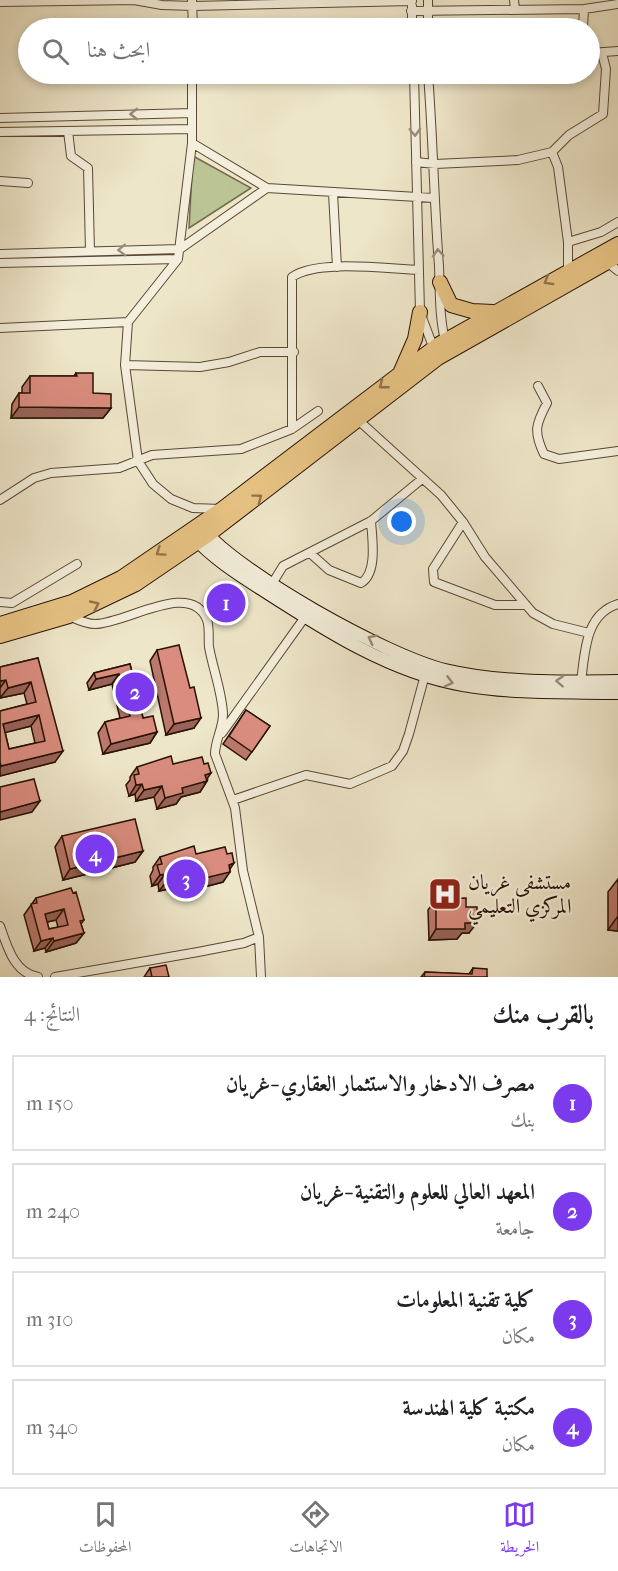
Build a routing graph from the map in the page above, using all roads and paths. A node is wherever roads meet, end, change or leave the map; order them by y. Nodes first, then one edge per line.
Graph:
1 (85, 0) edge
2 (135, 0) edge
3 (428, 0) edge
4 (375, 1) edge
5 (412, 1) edge
6 (0, 2) edge
7 (193, 3) edge
8 (618, 4) edge
9 (514, 5) edge
10 (584, 9) junction
11 (411, 11) junction
12 (428, 12) junction
13 (411, 18) edge
14 (428, 18) edge
15 (584, 18) edge
16 (618, 51) edge
17 (602, 53) joint
18 (192, 84) edge
19 (414, 84) edge
20 (429, 84) edge
21 (192, 113) junction
22 (0, 118) edge
23 (192, 129) junction
24 (68, 131) junction
25 (0, 132) edge
26 (192, 143) junction
27 (552, 152) junction
28 (416, 162) junction
29 (435, 164) junction
30 (0, 181) edge
31 (28, 183) dead end
32 (267, 188) junction
33 (333, 193) junction
34 (417, 197) junction
35 (434, 198) junction
36 (618, 222) edge
37 (568, 242) junction
38 (618, 244) edge
39 (180, 249) junction
40 (90, 251) junction
41 (0, 254) edge
42 (178, 259) junction
43 (0, 263) edge
44 (614, 263) edge
45 (337, 267) junction
46 (568, 269) junction
47 (419, 270) junction
48 (440, 282) junction
49 (420, 312) junction
50 (495, 312) junction
51 (128, 322) junction
52 (1, 332) edge
53 (441, 350) junction
54 (294, 352) junction
55 (124, 365) junction
56 (401, 371) junction
57 (538, 386) dead end
58 (318, 411) dead end
59 (357, 419) junction
60 (292, 429) junction
61 (618, 452) edge
62 (138, 461) junction
63 (422, 479) junction
64 (0, 500) edge
65 (222, 509) junction
66 (371, 521) junction
67 (463, 522) junction
68 (199, 533) junction
69 (310, 553) junction
70 (77, 564) dead end
71 (272, 584) junction
72 (0, 602) edge
73 (618, 604) edge
74 (524, 605) junction
75 (69, 616) junction
76 (305, 617) junction
77 (0, 624) edge
78 (589, 633) junction
79 (0, 636) edge
80 (426, 671) junction
81 (618, 681) edge
82 (580, 682) junction
83 (618, 693) edge
84 (222, 733) junction
85 (233, 800) junction
86 (0, 926) edge
87 (259, 937) junction
88 (38, 977) edge
89 (55, 977) edge
90 (261, 977) edge

1 - 2 street
1 - 6 street
2 - 7 street
3 - 12 street
4 - 5 street
4 - 7 street
5 - 11 street
8 - 10 street
9 - 10 street
9 - 12 street
10 - 15 street
11 - 12 street
11 - 13 street
12 - 14 street
16 - 17 street
17 - 27 street
18 - 21 street
19 -> 28 street
20 - 29 street
21 -> 22 street
21 - 23 street
23 - 24 street
23 - 26 street
24 - 25 street
24 - 40 street
26 - 32 street
26 - 39 street
27 - 29 street
27 - 37 street
28 - 29 street
28 - 34 street
29 - 35 street
30 - 31 street
32 - 33 street
32 - 39 street
33 - 34 street
33 - 45 street
34 - 35 street
34 - 47 street
48 -> 35 street
36 - 37 street
37 - 46 street
38 - 46 main road
39 -> 40 street
39 - 42 street
40 - 41 street
42 - 43 street
42 - 51 street
44 - 53 main road
45 - 47 street
45 - 54 street
46 -> 50 main road
47 - 49 street
48 - 50 main road
48 - 53 street
49 - 53 street
49 - 56 main road
50 - 53 main road
51 - 52 street
51 - 55 street
53 - 56 main road
53 - 59 main road
54 - 55 street
54 - 60 street
55 - 62 street
56 -> 65 main road
57 - 61 street
58 - 60 street
59 - 63 street
68 -> 59 main road
60 - 62 street
62 - 64 street
62 - 65 street
63 - 66 street
63 - 67 street
65 - 68 main road
66 - 69 street
66 - 69 street
67 - 74 street
67 - 74 street
68 - 71 main road
75 -> 68 main road
68 - 76 main road
68 -> 77 main road
69 - 71 street
70 - 72 street
80 -> 71 main road
73 - 78 street
74 - 78 street
75 - 79 main road
75 - 84 street
76 - 80 main road
76 - 84 street
78 - 82 street
82 -> 80 main road
80 -> 83 main road
80 - 85 street
81 - 82 main road
84 - 85 street
85 - 87 street
86 - 88 street
87 - 89 street
87 - 90 street

